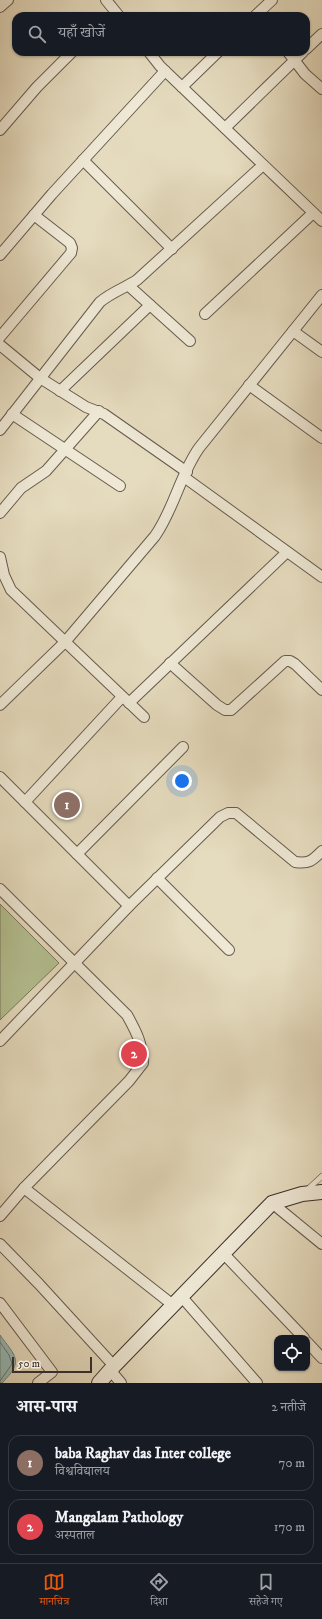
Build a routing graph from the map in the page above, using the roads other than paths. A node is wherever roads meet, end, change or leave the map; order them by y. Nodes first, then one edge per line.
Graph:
1 (8, 0) edge
2 (106, 0) edge
3 (272, 0) edge
4 (0, 8) edge
5 (112, 12) edge
6 (261, 12) edge
7 (322, 34) edge
8 (310, 45) edge
9 (68, 56) edge
10 (152, 56) edge
11 (214, 56) edge
12 (291, 56) edge
13 (165, 71) junction
14 (182, 87) junction
15 (322, 88) edge
16 (225, 128) junction
17 (0, 130) edge
18 (83, 160) junction
19 (263, 165) junction
20 (313, 213) junction
21 (34, 215) junction
22 (322, 221) edge
23 (172, 249) junction
24 (0, 255) edge
25 (129, 286) junction
26 (322, 294) edge
27 (150, 305) junction
28 (205, 314) dead end
29 (293, 331) junction
30 (0, 337) edge
31 (190, 341) dead end
32 (0, 346) edge
33 (322, 352) edge
34 (40, 378) junction
35 (249, 385) junction
36 (60, 391) junction
37 (99, 411) junction
38 (12, 414) junction
39 (0, 430) edge
40 (322, 438) edge
41 (66, 449) junction
42 (185, 474) junction
43 (120, 486) dead end
44 (0, 513) edge
45 (287, 552) junction
46 (0, 557) edge
47 (2, 577) edge
48 (322, 577) edge
49 (65, 642) junction
50 (170, 663) junction
51 (322, 690) edge
52 (125, 700) junction
53 (0, 706) edge
54 (144, 717) dead end
55 (183, 747) dead end
56 (0, 777) edge
57 (25, 802) junction
58 (322, 852) edge
59 (78, 854) junction
60 (157, 878) junction
61 (0, 889) edge
62 (128, 906) junction
63 (229, 950) dead end
64 (73, 964) junction
65 (0, 1041) edge
66 (322, 1176) edge
67 (24, 1188) junction
68 (322, 1192) edge
69 (302, 1194) junction
70 (272, 1203) junction
71 (0, 1216) edge
72 (0, 1244) edge
73 (322, 1244) edge
74 (223, 1253) junction
75 (177, 1301) junction
76 (0, 1303) edge
77 (301, 1335) edge
78 (310, 1345) edge
79 (322, 1358) edge
80 (112, 1368) junction
81 (38, 1383) edge
82 (99, 1383) edge
83 (121, 1383) edge
84 (257, 1383) edge

1 - 4 street
2 - 5 street
3 - 6 street
7 - 8 street
9 - 17 street
10 - 13 street
11 - 14 street
12 - 15 street
12 - 16 street
13 - 14 street
13 - 18 street
14 - 16 street
16 - 19 street
18 - 21 street
18 - 23 street
19 - 20 street
19 - 23 street
20 - 22 street
20 - 28 street
21 - 24 street
21 - 30 street
23 - 25 street
25 - 27 street
25 - 34 street
26 - 29 street
27 - 31 street
27 - 36 street
29 - 33 street
29 - 35 street
32 - 34 street
34 - 36 street
34 - 38 street
35 - 40 street
35 - 42 street
36 - 37 street
37 - 41 street
37 - 42 street
38 - 39 street
38 - 41 street
41 - 43 street
41 - 44 street
42 - 45 street
42 - 49 street
45 - 48 street
45 - 50 street
46 - 47 street
47 - 49 street
49 - 52 street
49 - 53 street
50 - 51 street
50 - 52 street
52 - 54 street
52 - 57 street
55 - 59 street
56 - 57 street
57 - 59 street
58 - 60 street
59 - 62 street
60 - 62 street
60 - 63 street
61 - 64 street
62 - 64 street
64 - 65 street
64 - 67 street
66 - 69 lane
67 - 71 street
67 - 75 street
68 - 69 main road
69 - 70 main road
70 - 73 street
70 - 74 main road
72 - 80 street
74 - 75 main road
74 - 77 street
75 - 80 main road
75 - 84 street
76 - 81 street
78 - 79 street
80 - 82 main road
80 - 83 street

